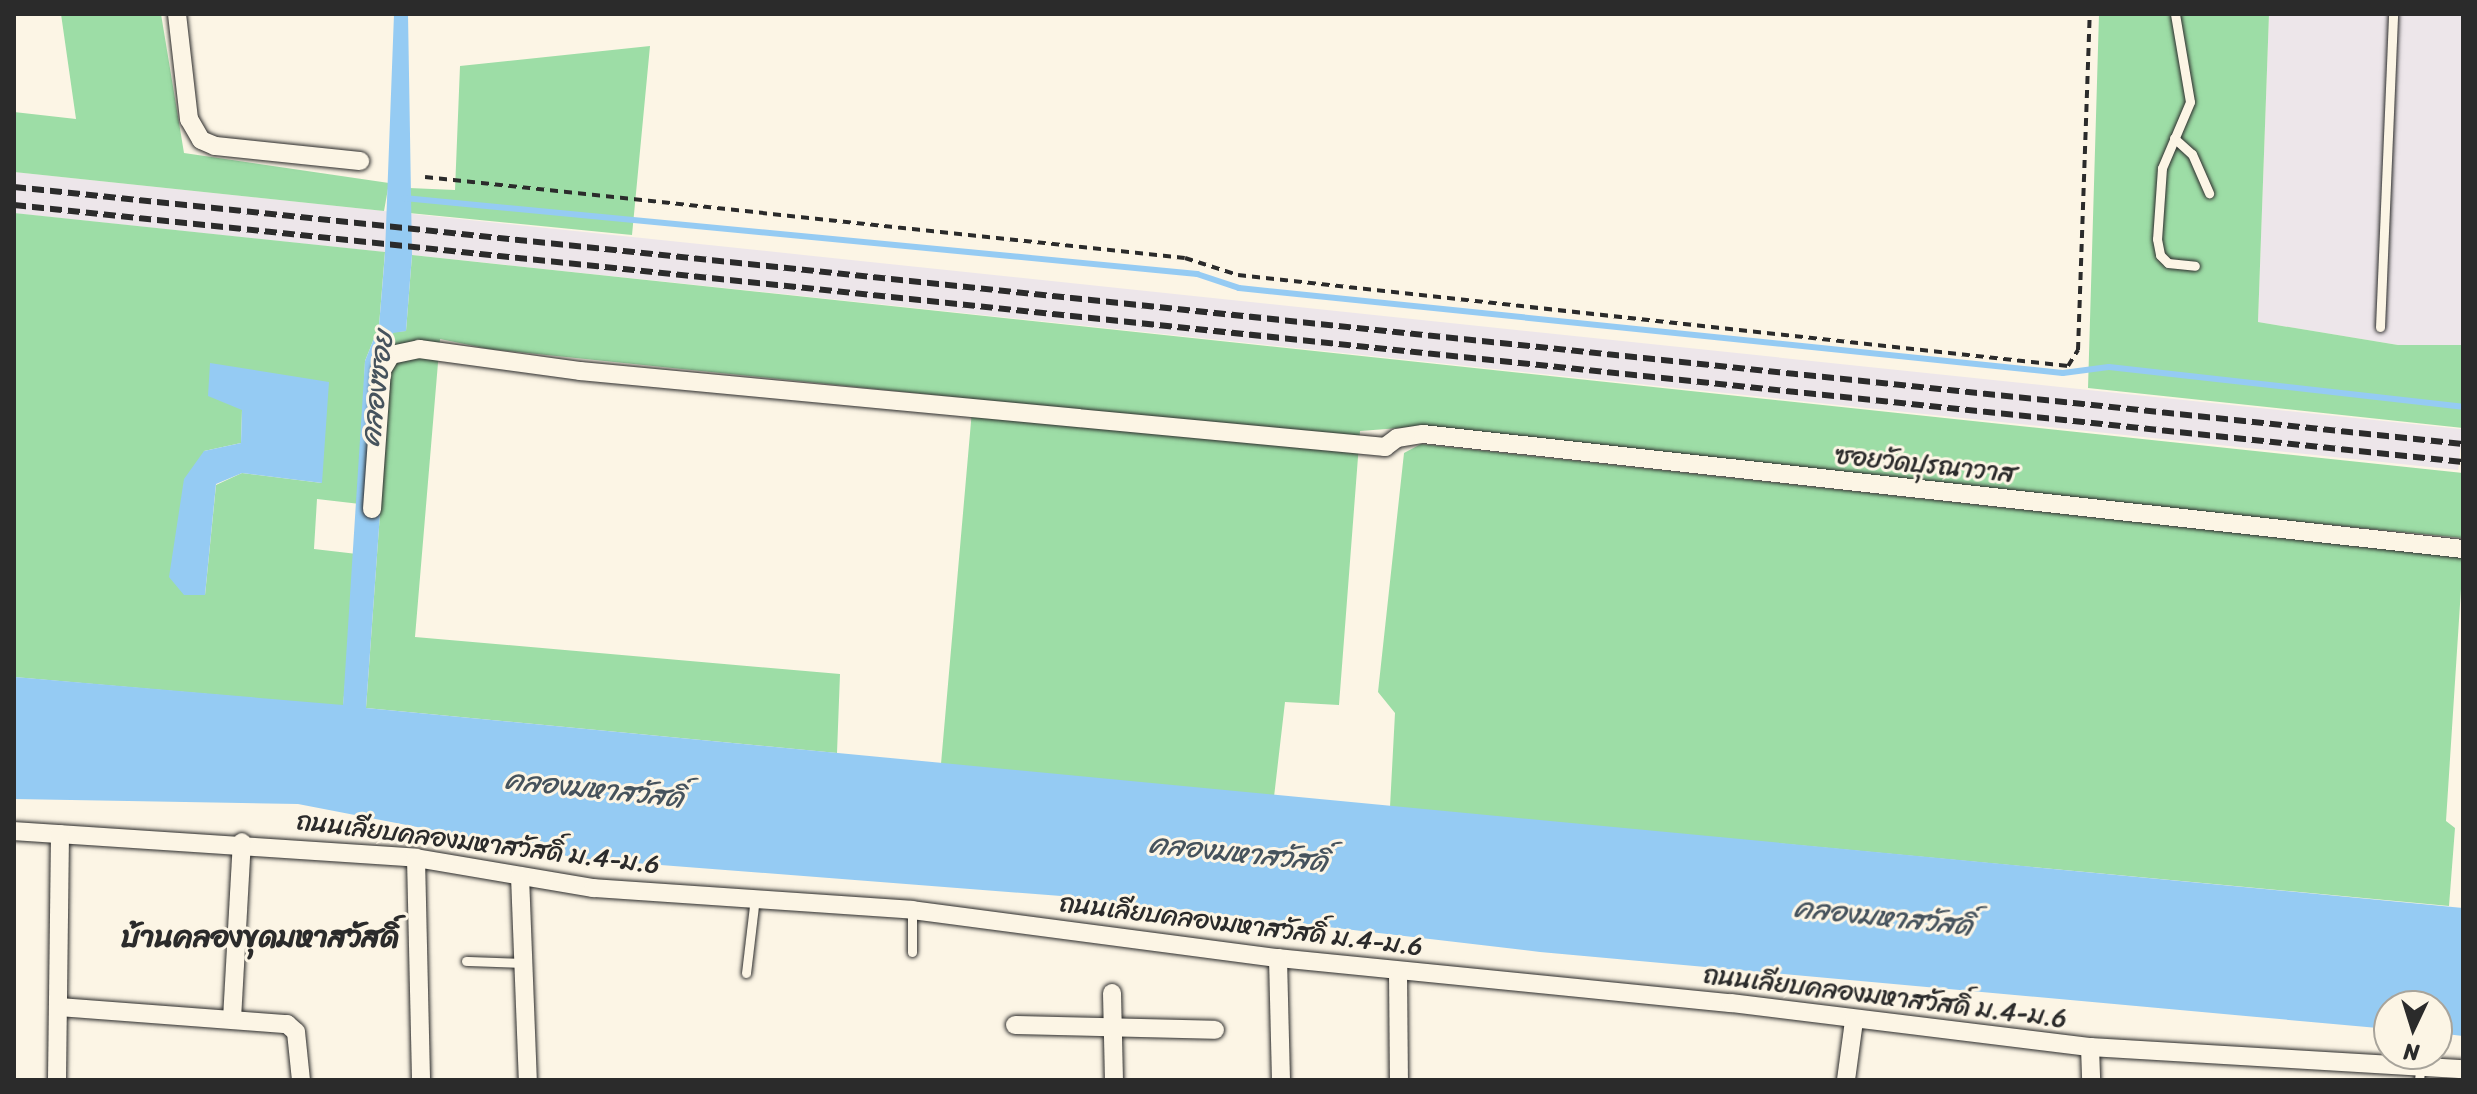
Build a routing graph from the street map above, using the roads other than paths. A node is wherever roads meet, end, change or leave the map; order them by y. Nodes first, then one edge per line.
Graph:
1 (177, 14) edge
2 (2175, 14) edge
3 (2393, 14) edge
4 (2174, 138) junction
5 (360, 161) dead end
6 (2209, 193) dead end
7 (2195, 266) dead end
8 (2380, 327) dead end
9 (372, 509) dead end
10 (2463, 549) edge
11 (14, 831) edge
12 (60, 834) junction
13 (242, 842) junction
14 (416, 858) junction
15 (520, 876) junction
16 (755, 897) junction
17 (912, 910) junction
18 (912, 952) dead end
19 (1278, 958) junction
20 (466, 961) dead end
21 (526, 963) junction
22 (1398, 971) junction
23 (746, 973) dead end
24 (1112, 993) dead end
25 (59, 1007) junction
26 (232, 1019) junction
27 (1854, 1021) junction
28 (1015, 1025) dead end
29 (1113, 1027) junction
30 (1215, 1030) dead end
31 (2090, 1047) junction
32 (2463, 1069) edge
33 (2420, 1072) edge
34 (57, 1080) edge
35 (301, 1080) edge
36 (421, 1080) edge
37 (528, 1080) edge
38 (1114, 1080) edge
39 (1281, 1080) edge
40 (1399, 1080) edge
41 (1846, 1080) edge
42 (2091, 1080) edge

1 - 5 street
2 - 4 lane
3 - 8 lane
4 - 6 lane
4 - 7 lane
9 - 10 street, ซอยวัดปุรณาวาส
11 - 12 street, ถนนเลียบคลองมหาสวัสดิ์ ม.4-ม.6
12 - 13 street, ถนนเลียบคลองมหาสวัสดิ์ ม.4-ม.6
12 - 25 street
13 - 14 street, ถนนเลียบคลองมหาสวัสดิ์ ม.4-ม.6
13 - 26 street
14 - 15 street, ถนนเลียบคลองมหาสวัสดิ์ ม.4-ม.6
14 - 36 street
15 - 16 street, ถนนเลียบคลองมหาสวัสดิ์ ม.4-ม.6
15 - 21 street
16 - 17 street, ถนนเลียบคลองมหาสวัสดิ์ ม.4-ม.6
16 - 23 lane
17 - 18 lane
17 - 19 street, ถนนเลียบคลองมหาสวัสดิ์ ม.4-ม.6
19 - 22 street, ถนนเลียบคลองมหาสวัสดิ์ ม.4-ม.6
19 - 39 street
20 - 21 lane
21 - 37 street
22 - 27 street, ถนนเลียบคลองมหาสวัสดิ์ ม.4-ม.6
22 - 40 street
24 - 29 street
25 - 26 street
25 - 34 street
26 - 35 street
27 - 31 street, ถนนเลียบคลองมหาสวัสดิ์ ม.4-ม.6
27 - 41 street
28 - 29 street
29 - 30 street
29 - 38 street
31 - 33 street, ถนนเลียบคลองมหาสวัสดิ์ ม.4-ม.6
31 - 42 street
32 - 33 street, ถนนเลียบคลองมหาสวัสดิ์ ม.4-ม.6

